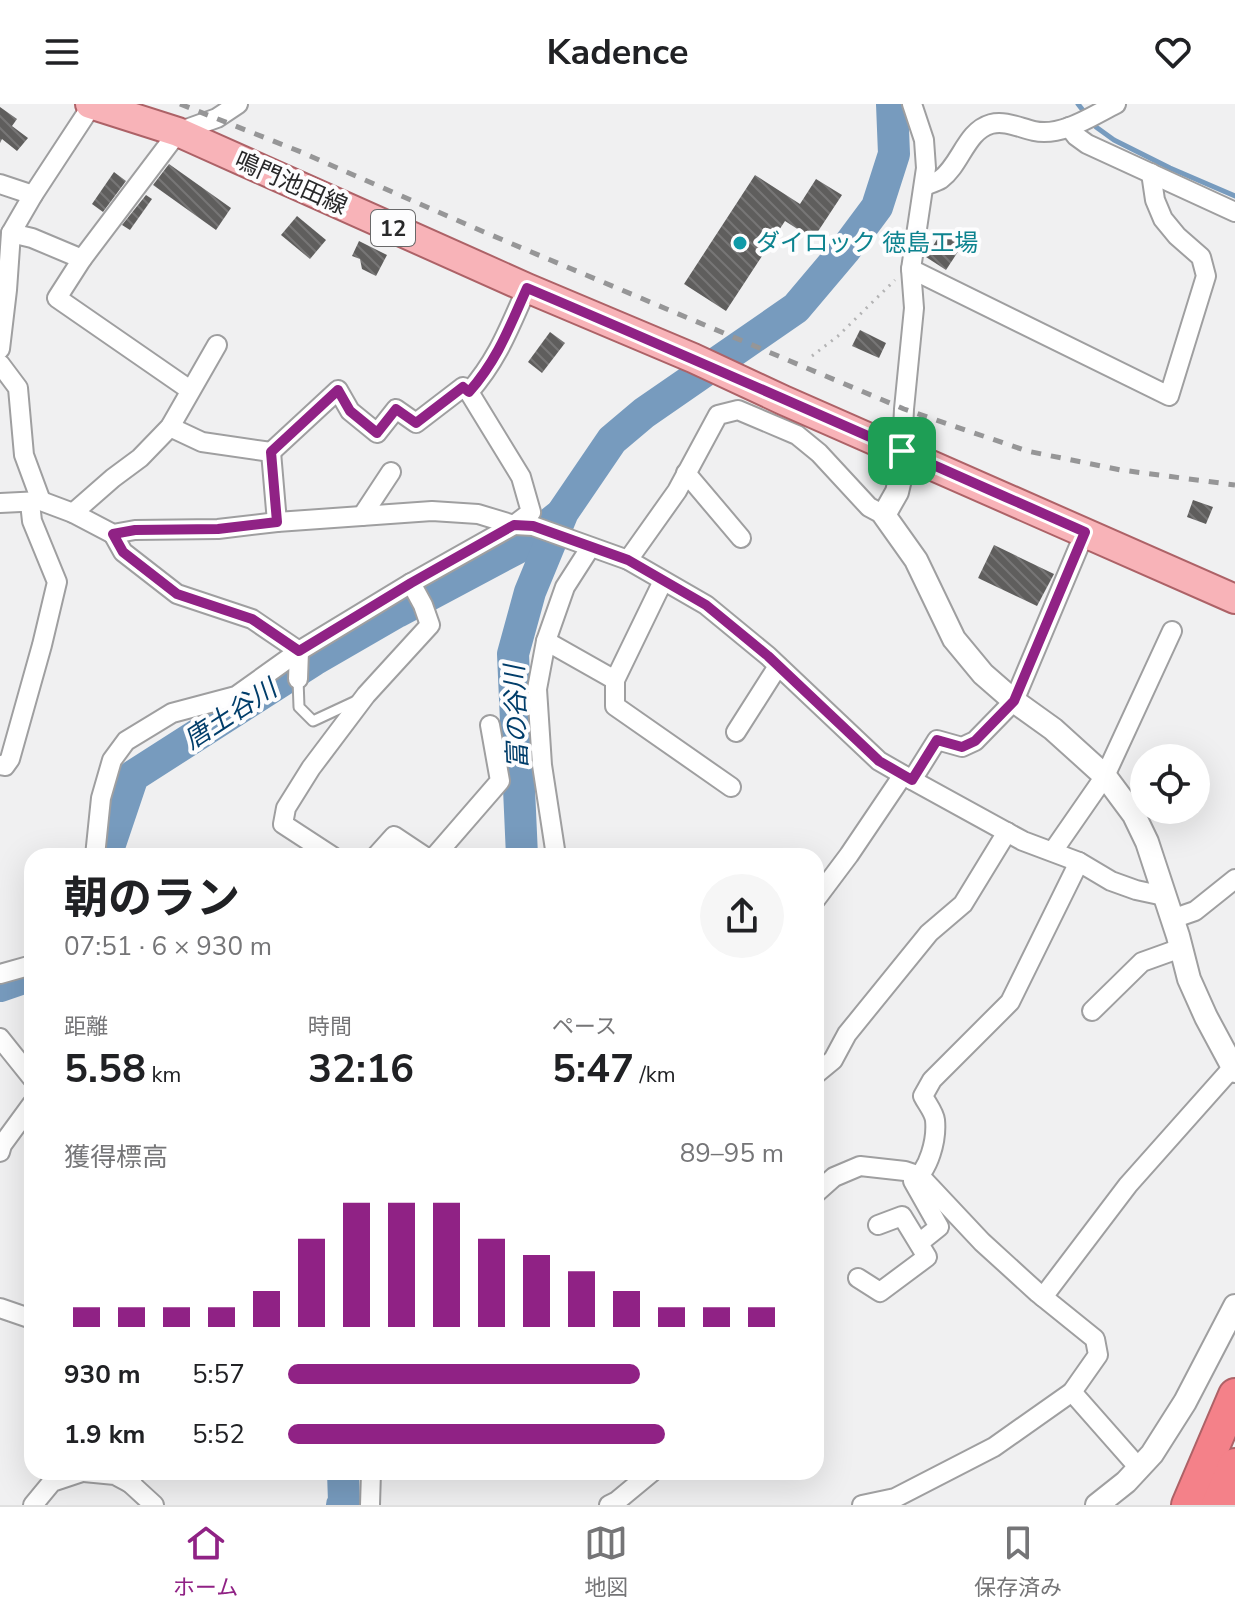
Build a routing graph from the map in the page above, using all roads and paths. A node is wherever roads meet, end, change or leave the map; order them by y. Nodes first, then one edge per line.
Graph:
1 (91, 104) edge
2 (238, 104) edge
3 (912, 104) edge
4 (1116, 104) edge
5 (1073, 125) junction
6 (178, 132) junction
7 (1151, 173) junction
8 (0, 184) edge
9 (924, 186) junction
10 (33, 195) junction
11 (1235, 212) edge
12 (11, 233) junction
13 (82, 259) junction
14 (911, 269) junction
15 (527, 288) junction
16 (217, 345) dead end
17 (0, 349) edge
18 (812, 356) dead end
19 (0, 364) edge
20 (190, 390) junction
21 (469, 392) junction
22 (170, 427) junction
23 (902, 451) junction
24 (271, 452) junction
25 (391, 472) dead end
26 (686, 473) junction
27 (35, 502) junction
28 (0, 503) edge
29 (73, 513) junction
30 (884, 515) junction
31 (362, 516) junction
32 (277, 522) junction
33 (514, 525) junction
34 (1085, 532) junction
35 (113, 534) junction
36 (741, 538) dead end
37 (587, 547) junction
38 (628, 560) junction
39 (663, 581) junction
40 (412, 586) junction
41 (1235, 599) edge
42 (1172, 631) dead end
43 (546, 641) junction
44 (299, 664) junction
45 (778, 666) junction
46 (615, 680) junction
47 (366, 695) junction
48 (1014, 701) junction
49 (490, 725) dead end
50 (736, 732) dead end
51 (0, 765) edge
52 (1105, 776) junction
53 (907, 778) junction
54 (731, 787) dead end
55 (1007, 832) junction
56 (96, 848) edge
57 (320, 848) edge
58 (383, 848) edge
59 (412, 848) edge
60 (442, 848) edge
61 (555, 848) edge
62 (1053, 851) junction
63 (1079, 862) junction
64 (1235, 879) edge
65 (824, 888) edge
66 (1164, 896) junction
67 (1172, 919) junction
68 (1181, 948) junction
69 (24, 967) edge
70 (0, 974) edge
71 (1092, 1011) dead end
72 (0, 1038) edge
73 (824, 1067) edge
74 (24, 1068) edge
75 (1234, 1069) edge
76 (24, 1115) edge
77 (0, 1152) edge
78 (920, 1176) junction
79 (824, 1186) edge
80 (878, 1225) dead end
81 (919, 1243) junction
82 (858, 1278) dead end
83 (1043, 1297) junction
84 (1235, 1306) edge
85 (0, 1308) edge
86 (24, 1316) edge
87 (1072, 1392) junction
88 (1235, 1395) edge
89 (1235, 1430) edge
90 (1235, 1465) edge
91 (1139, 1468) junction
92 (58, 1480) edge
93 (135, 1480) edge
94 (371, 1480) edge
95 (642, 1480) edge
96 (1235, 1486) edge
97 (33, 1505) edge
98 (154, 1505) edge
99 (370, 1505) edge
100 (609, 1505) edge
101 (862, 1505) edge
102 (1097, 1505) edge
103 (1188, 1505) edge
104 (1194, 1505) edge
105 (1218, 1505) edge
106 (1224, 1505) edge

1 - 6 main road, 鳴門池田線 / 12
1 - 10 street
2 - 6 street
3 - 9 street
4 - 5 street
5 - 7 street
5 - 9 street
6 - 13 street
6 - 15 main road, 鳴門池田線 / 12
7 - 11 street
7 - 14 street
8 - 10 street
9 - 14 street
10 - 12 street
12 - 13 street
12 - 17 street
13 - 20 street
14 - 18 path
14 - 23 street
15 - 21 street
15 - 23 main road, 鳴門池田線 / 12
16 - 20 street
19 - 27 street
20 - 22 street
21 - 24 street
21 - 33 street
22 - 24 street
22 - 29 street
23 - 30 street
23 - 34 main road, 鳴門池田線 / 12
24 - 32 street
25 - 31 street
26 - 30 street
26 - 36 street
26 - 38 street
27 - 28 street
27 - 29 street
27 - 51 street
29 - 35 street
30 - 48 street
31 - 32 street
31 - 33 street
32 - 35 street
33 - 37 street
33 - 40 street
34 - 41 main road, 鳴門池田線 / 12
34 - 48 street
35 - 44 street
37 - 38 street
37 - 43 street
38 - 39 street
39 - 45 street
39 - 46 street
40 - 44 street
40 - 47 street
42 - 52 street
43 - 46 street
43 - 61 street
44 - 47 lane
44 - 56 street
45 - 50 street
45 - 53 street
46 - 54 street
47 - 57 street
48 - 52 street
48 - 53 street
49 - 60 street
52 - 62 street
52 - 66 street
53 - 55 street
53 - 65 street
55 - 62 street
55 - 73 street
58 - 59 street
62 - 63 street
63 - 66 street
63 - 78 street
64 - 67 street
66 - 67 street
67 - 68 street
68 - 71 street
68 - 75 street
69 - 70 street
72 - 74 street
75 - 83 street
76 - 77 street
78 - 79 street
78 - 81 street
78 - 83 street
80 - 81 street
81 - 82 street
83 - 87 street
84 - 91 street
85 - 86 street
87 - 91 street
87 - 101 street
88 - 103 highway
89 - 104 highway
90 - 105 highway
91 - 102 street
92 - 97 street
93 - 98 street
94 - 99 street
95 - 100 street
96 - 106 highway

